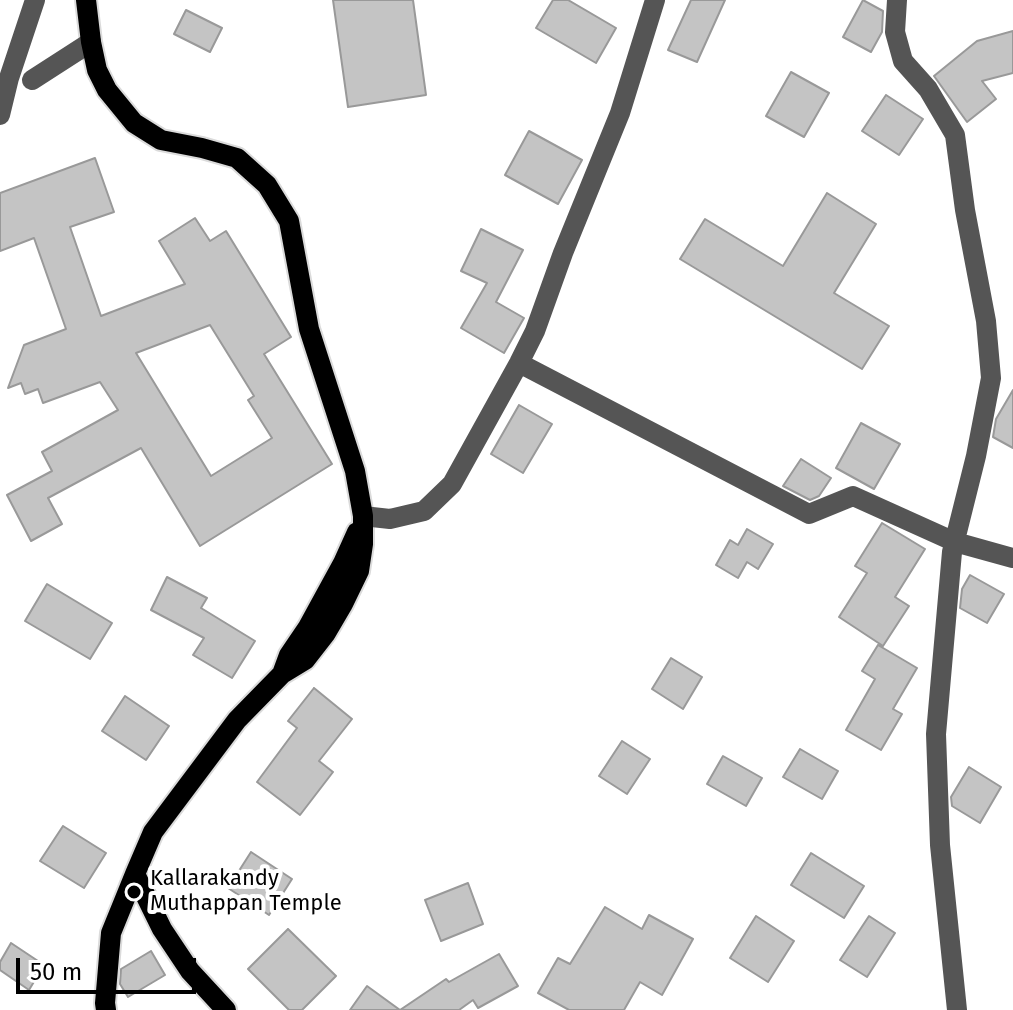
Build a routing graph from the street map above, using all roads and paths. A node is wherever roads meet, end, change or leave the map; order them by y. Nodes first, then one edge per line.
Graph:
1 (35, 0) edge
2 (86, 0) edge
3 (655, 0) edge
4 (897, 0) edge
5 (91, 42) junction
6 (32, 80) dead end
7 (0, 115) edge
8 (519, 363) junction
9 (363, 516) junction
10 (955, 542) junction
11 (1013, 558) edge
12 (135, 874) junction
13 (106, 1010) edge
14 (226, 1010) edge
15 (957, 1010) edge

1 - 7 street
2 - 5 main road
3 - 8 street
4 - 10 street
5 - 6 street
5 - 9 main road
8 - 9 street
8 - 10 street
9 - 12 main road
10 - 11 street
10 - 15 street
12 - 13 main road
12 - 14 main road

